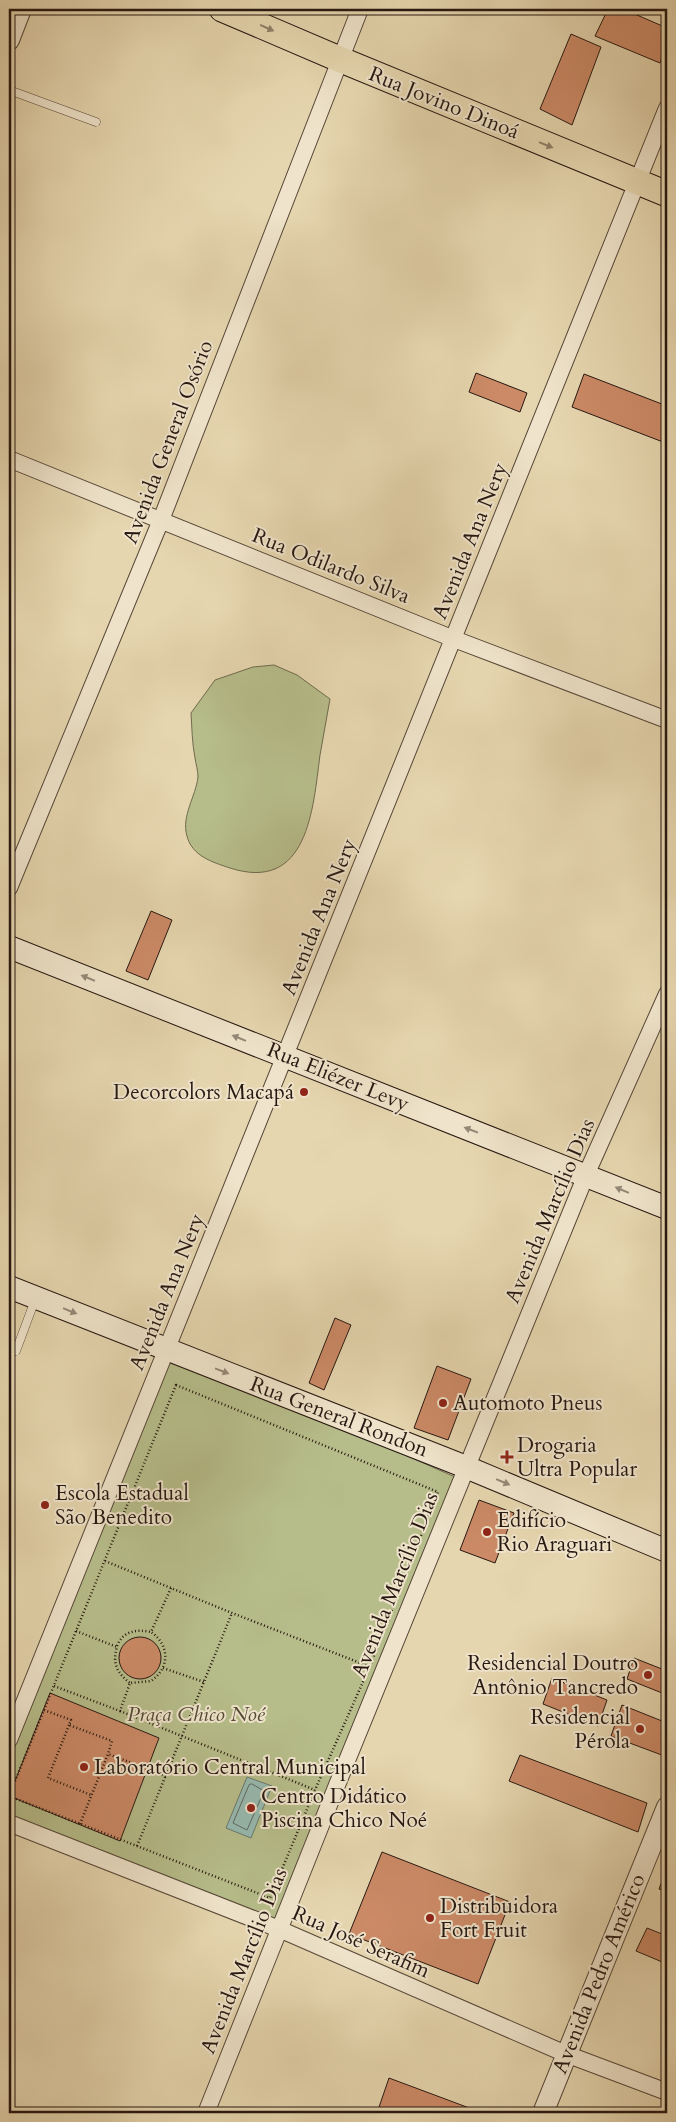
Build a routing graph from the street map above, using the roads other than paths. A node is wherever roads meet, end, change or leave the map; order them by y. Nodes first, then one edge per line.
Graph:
1 (21, 9) edge
2 (222, 9) edge
3 (360, 9) edge
4 (9, 40) edge
5 (339, 60) junction
6 (9, 90) edge
7 (667, 108) edge
8 (96, 122) dead end
9 (637, 183) junction
10 (667, 194) edge
11 (9, 459) edge
12 (161, 520) junction
13 (454, 639) junction
14 (667, 720) edge
15 (9, 888) edge
16 (9, 947) edge
17 (667, 994) edge
18 (286, 1057) junction
19 (586, 1175) junction
20 (667, 1208) edge
21 (9, 1287) edge
22 (36, 1298) junction
23 (166, 1349) junction
24 (16, 1351) dead end
25 (466, 1467) junction
26 (667, 1550) edge
27 (9, 1740) edge
28 (665, 1818) edge
29 (9, 1823) edge
30 (279, 1929) junction
31 (566, 2054) junction
32 (667, 2092) edge
33 (206, 2113) edge
34 (543, 2113) edge

1 - 4 street
2 -> 5 main road, Rua Jovino Dinoá
3 - 5 street, Avenida General Osório
5 -> 9 main road, Rua Jovino Dinoá
5 - 12 street, Avenida General Osório
6 - 8 lane
7 - 9 street, Avenida Ana Nery
9 - 10 main road, Rua Jovino Dinoá
9 - 13 street, Avenida Ana Nery
11 - 12 street, Rua Odilardo Silva
12 - 13 street, Rua Odilardo Silva
12 - 15 street, Avenida General Osório
13 - 14 street, Rua Odilardo Silva
13 - 18 street, Avenida Ana Nery
18 -> 16 main road, Rua Eliézer Levy
17 - 19 street, Avenida Marcílio Dias
19 -> 18 main road, Rua Eliézer Levy
18 - 23 street, Avenida Ana Nery
20 -> 19 main road, Rua Eliézer Levy
19 - 25 street, Avenida Marcílio Dias
21 - 22 main road, Rua General Rondon
22 -> 23 main road, Rua General Rondon
22 - 24 lane
23 -> 25 main road, Rua General Rondon
23 - 27 street, Avenida Ana Nery
25 -> 26 main road, Rua General Rondon
25 - 30 street, Avenida Marcílio Dias
28 - 31 street, Avenida Pedro Américo
29 - 30 street, Rua José Serafim
30 - 31 street, Rua José Serafim
30 - 33 street, Avenida Marcílio Dias
31 - 32 street, Rua José Serafim
31 - 34 street, Avenida Pedro Américo

